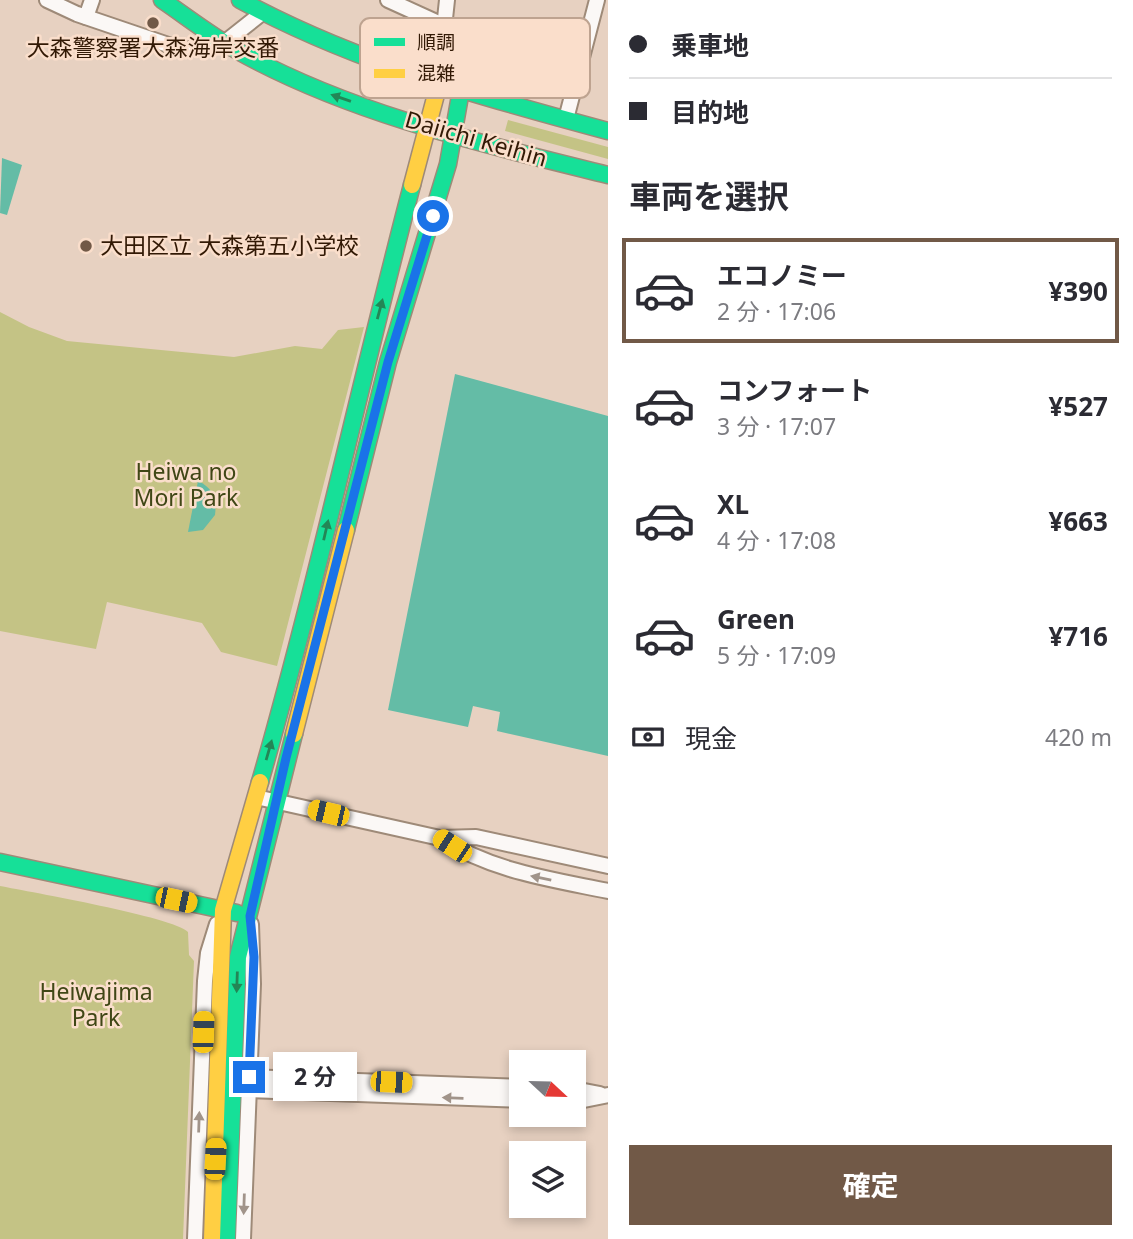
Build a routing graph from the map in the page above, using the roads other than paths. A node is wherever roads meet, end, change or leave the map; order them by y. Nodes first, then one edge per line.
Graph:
1 (47, 0) edge
2 (92, 0) edge
3 (162, 0) edge
4 (240, 0) edge
5 (388, 0) edge
6 (447, 0) edge
7 (597, 0) edge
8 (262, 13) junction
9 (86, 17) junction
10 (428, 18) edge
11 (444, 18) edge
12 (590, 27) edge
13 (224, 43) junction
14 (360, 55) edge
15 (438, 98) edge
16 (460, 98) edge
17 (490, 98) edge
18 (571, 98) edge
19 (566, 119) junction
20 (429, 128) junction
21 (608, 131) edge
22 (453, 136) junction
23 (608, 175) edge
24 (256, 797) junction
25 (278, 802) junction
26 (440, 838) junction
27 (0, 862) edge
28 (608, 866) edge
29 (608, 891) edge
30 (223, 910) junction
31 (250, 916) junction
32 (249, 1084) junction
33 (509, 1087) edge
34 (586, 1091) edge
35 (605, 1095) edge
36 (509, 1099) edge
37 (586, 1099) edge
38 (224, 1133) junction
39 (195, 1239) edge
40 (212, 1239) edge
41 (227, 1239) edge
42 (243, 1239) edge

1 - 9 street
2 - 9 street
3 - 13 main road, Daiichi Keihin
4 - 8 main road, Daiichi Keihin
5 - 10 street
6 - 11 street
7 - 12 street
8 - 13 street
8 - 14 main road, Daiichi Keihin
9 - 13 street
20 -> 13 main road, Daiichi Keihin
15 - 20 main road
16 - 22 main road
17 - 19 main road, Daiichi Keihin
18 - 19 street
19 - 21 main road, Daiichi Keihin
20 - 22 main road, Daiichi Keihin
24 -> 20 main road
22 - 23 main road, Daiichi Keihin
22 - 25 main road
24 - 25 street
24 - 30 main road
25 - 26 street
25 - 31 main road
26 - 28 street
29 -> 26 street
27 - 30 main road
30 - 31 main road
30 - 38 main road
39 -> 30 street
31 - 32 street
31 -> 38 main road
32 - 33 street
36 -> 32 street
32 -> 42 street
34 - 35 street
35 - 37 street
38 - 40 main road
38 - 41 main road

